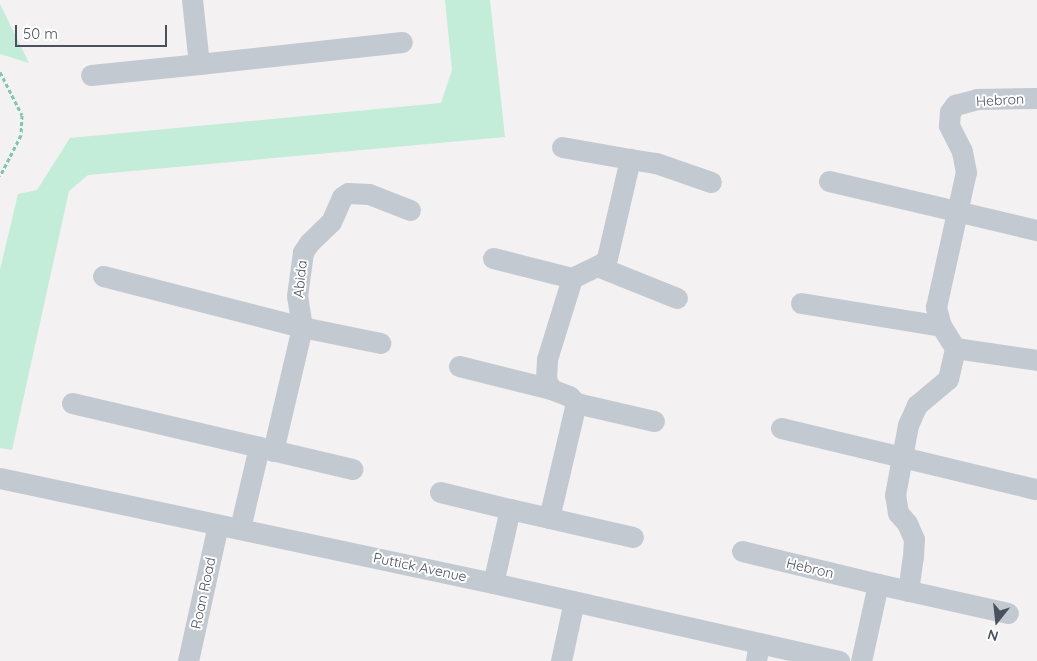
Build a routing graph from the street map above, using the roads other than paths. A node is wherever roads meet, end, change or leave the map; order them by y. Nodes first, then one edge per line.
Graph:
1 (192, 0) edge
2 (402, 42) dead end
3 (199, 64) junction
4 (91, 75) dead end
5 (1037, 98) edge
6 (562, 147) dead end
7 (630, 159) junction
8 (829, 181) dead end
9 (711, 182) dead end
10 (410, 210) dead end
11 (958, 210) junction
12 (1037, 230) edge
13 (493, 258) dead end
14 (597, 266) junction
15 (103, 276) dead end
16 (572, 278) junction
17 (677, 298) dead end
18 (801, 303) dead end
19 (941, 326) junction
20 (302, 327) junction
21 (380, 343) dead end
22 (955, 348) junction
23 (1037, 360) edge
24 (459, 366) dead end
25 (551, 389) junction
26 (72, 402) dead end
27 (576, 402) junction
28 (654, 421) dead end
29 (781, 428) dead end
30 (266, 449) junction
31 (903, 457) junction
32 (352, 469) dead end
33 (0, 478) edge
34 (1035, 489) dead end
35 (440, 492) dead end
36 (510, 509) junction
37 (548, 518) junction
38 (218, 525) junction
39 (240, 528) junction
40 (633, 537) dead end
41 (742, 551) dead end
42 (493, 583) junction
43 (878, 584) junction
44 (908, 591) junction
45 (574, 601) junction
46 (1008, 613) dead end
47 (757, 652) edge
48 (188, 661) edge
49 (562, 661) edge
50 (840, 661) edge
51 (861, 661) edge

1 - 3 street
2 - 3 street
3 - 4 street
5 - 11 street, Hebron
6 - 7 street
7 - 9 street
7 - 14 street
8 - 11 street
10 - 20 street, Abida
11 - 12 street
11 - 19 street, Hebron
13 - 16 street
14 - 16 street
14 - 17 street
15 - 20 street
16 - 25 street
18 - 19 street
19 - 22 street, Hebron
20 - 21 street
20 - 30 street, Abida
22 - 23 street
22 - 31 street
24 - 25 street
25 - 27 street
26 - 30 street
27 - 28 street
27 - 37 street
29 - 31 street
30 - 32 street
30 - 39 street, Abida
31 - 34 street
31 - 44 street
33 - 38 street, Puttick Avenue
35 - 36 street
36 - 37 street
36 - 42 street
37 - 40 street
38 - 39 street, Puttick Avenue
38 - 48 street, Roan Road
39 - 42 street, Puttick Avenue
41 - 43 street, Hebron
42 - 45 street, Puttick Avenue
43 - 44 street, Hebron
43 - 51 street
44 - 46 street, Hebron
45 - 47 street, Puttick Avenue
45 - 49 street
47 - 50 street, Puttick Avenue

